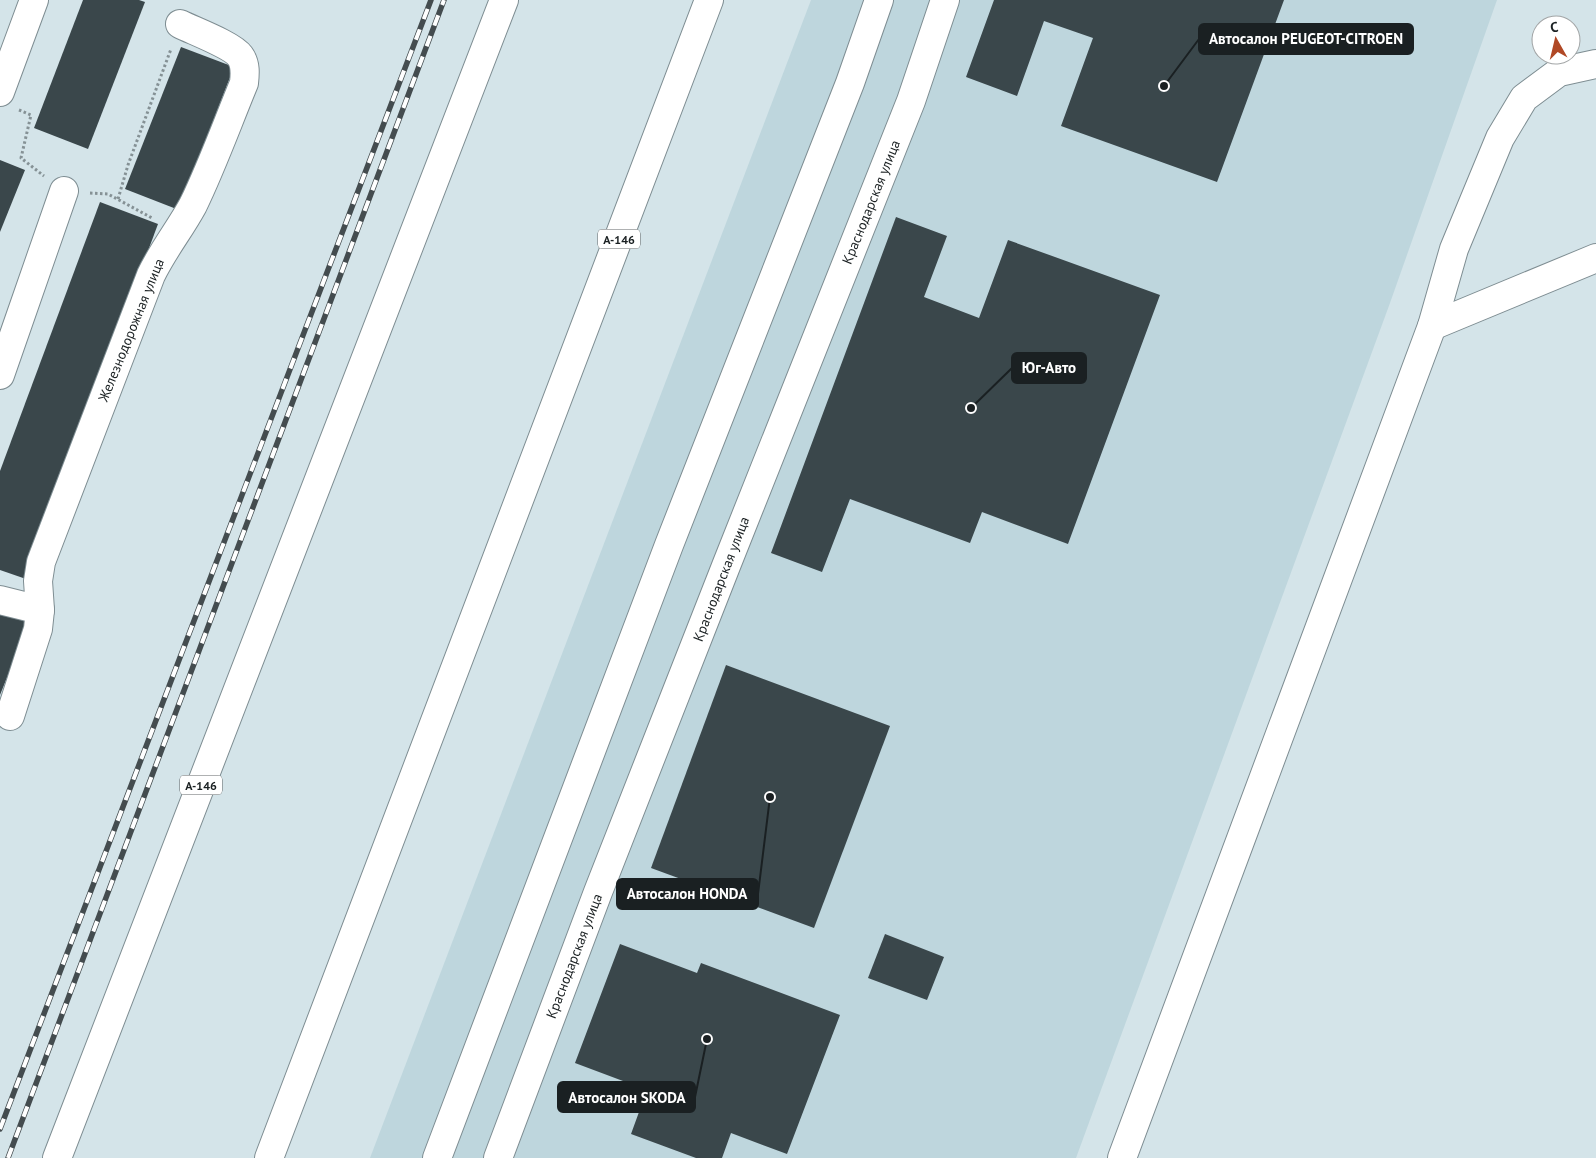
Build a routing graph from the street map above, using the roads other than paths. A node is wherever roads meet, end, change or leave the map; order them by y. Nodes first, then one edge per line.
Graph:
1 (34, 0) edge
2 (504, 0) edge
3 (709, 0) edge
4 (879, 0) edge
5 (945, 0) edge
6 (180, 24) road end
7 (1596, 64) edge
8 (0, 92) edge
9 (64, 191) dead end
10 (1596, 258) edge
11 (1432, 326) junction
12 (2, 364) edge
13 (0, 600) edge
14 (40, 610) junction
15 (10, 716) dead end
16 (57, 1158) edge
17 (269, 1158) edge
18 (437, 1158) edge
19 (498, 1158) edge
20 (1122, 1158) edge

1 - 8 main road
2 - 16 main road, А-146
3 - 17 main road, А-146
4 - 18 main road
5 - 19 main road, Краснодарская улица
6 - 14 main road, Железнодорожная улица
7 - 11 main road
9 - 12 main road
10 - 11 main road
11 - 20 main road
13 - 14 main road
14 - 15 main road

